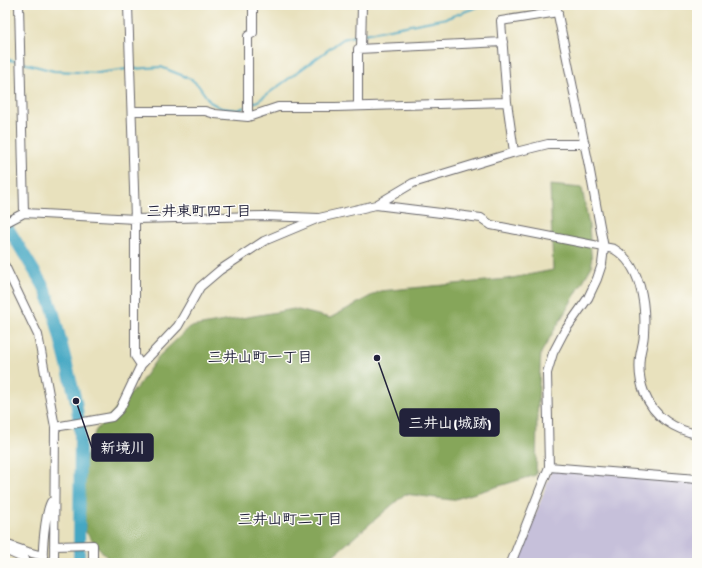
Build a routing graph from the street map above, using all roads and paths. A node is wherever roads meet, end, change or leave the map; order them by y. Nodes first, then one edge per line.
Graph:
1 (18, 5) edge
2 (128, 5) edge
3 (253, 5) edge
4 (362, 5) edge
5 (557, 9) edge
6 (503, 42) junction
7 (361, 49) junction
8 (507, 102) junction
9 (358, 106) junction
10 (132, 111) junction
11 (248, 117) junction
12 (585, 144) junction
13 (514, 152) junction
14 (376, 205) junction
15 (22, 214) junction
16 (320, 218) junction
17 (135, 219) junction
18 (5, 223) edge
19 (604, 248) junction
20 (6, 269) edge
21 (141, 364) junction
22 (58, 427) junction
23 (697, 434) edge
24 (549, 467) junction
25 (697, 479) edge
26 (54, 496) junction
27 (5, 544) edge
28 (54, 546) junction
29 (5, 550) edge
30 (43, 559) edge
31 (26, 563) edge
32 (54, 563) edge
33 (93, 563) edge
34 (511, 563) edge

1 - 15 street
2 - 10 street
3 - 11 street
4 - 7 street
5 - 6 street
5 - 12 street
6 - 7 street
6 - 8 street
7 - 9 street
8 - 9 street
8 - 13 street
9 - 11 street
10 - 11 street
10 - 17 street
12 - 13 street
12 - 19 street
13 - 14 street
14 - 16 street
14 - 19 street
15 - 17 street
15 - 18 street
16 - 17 street
16 - 21 street
17 - 21 street
19 - 23 street
19 - 24 street
20 - 22 street
21 - 22 street
22 - 26 street
24 - 25 street
24 - 34 street
26 - 28 street
26 - 30 street
27 - 30 street
28 - 32 street
28 - 33 street
29 - 31 street

